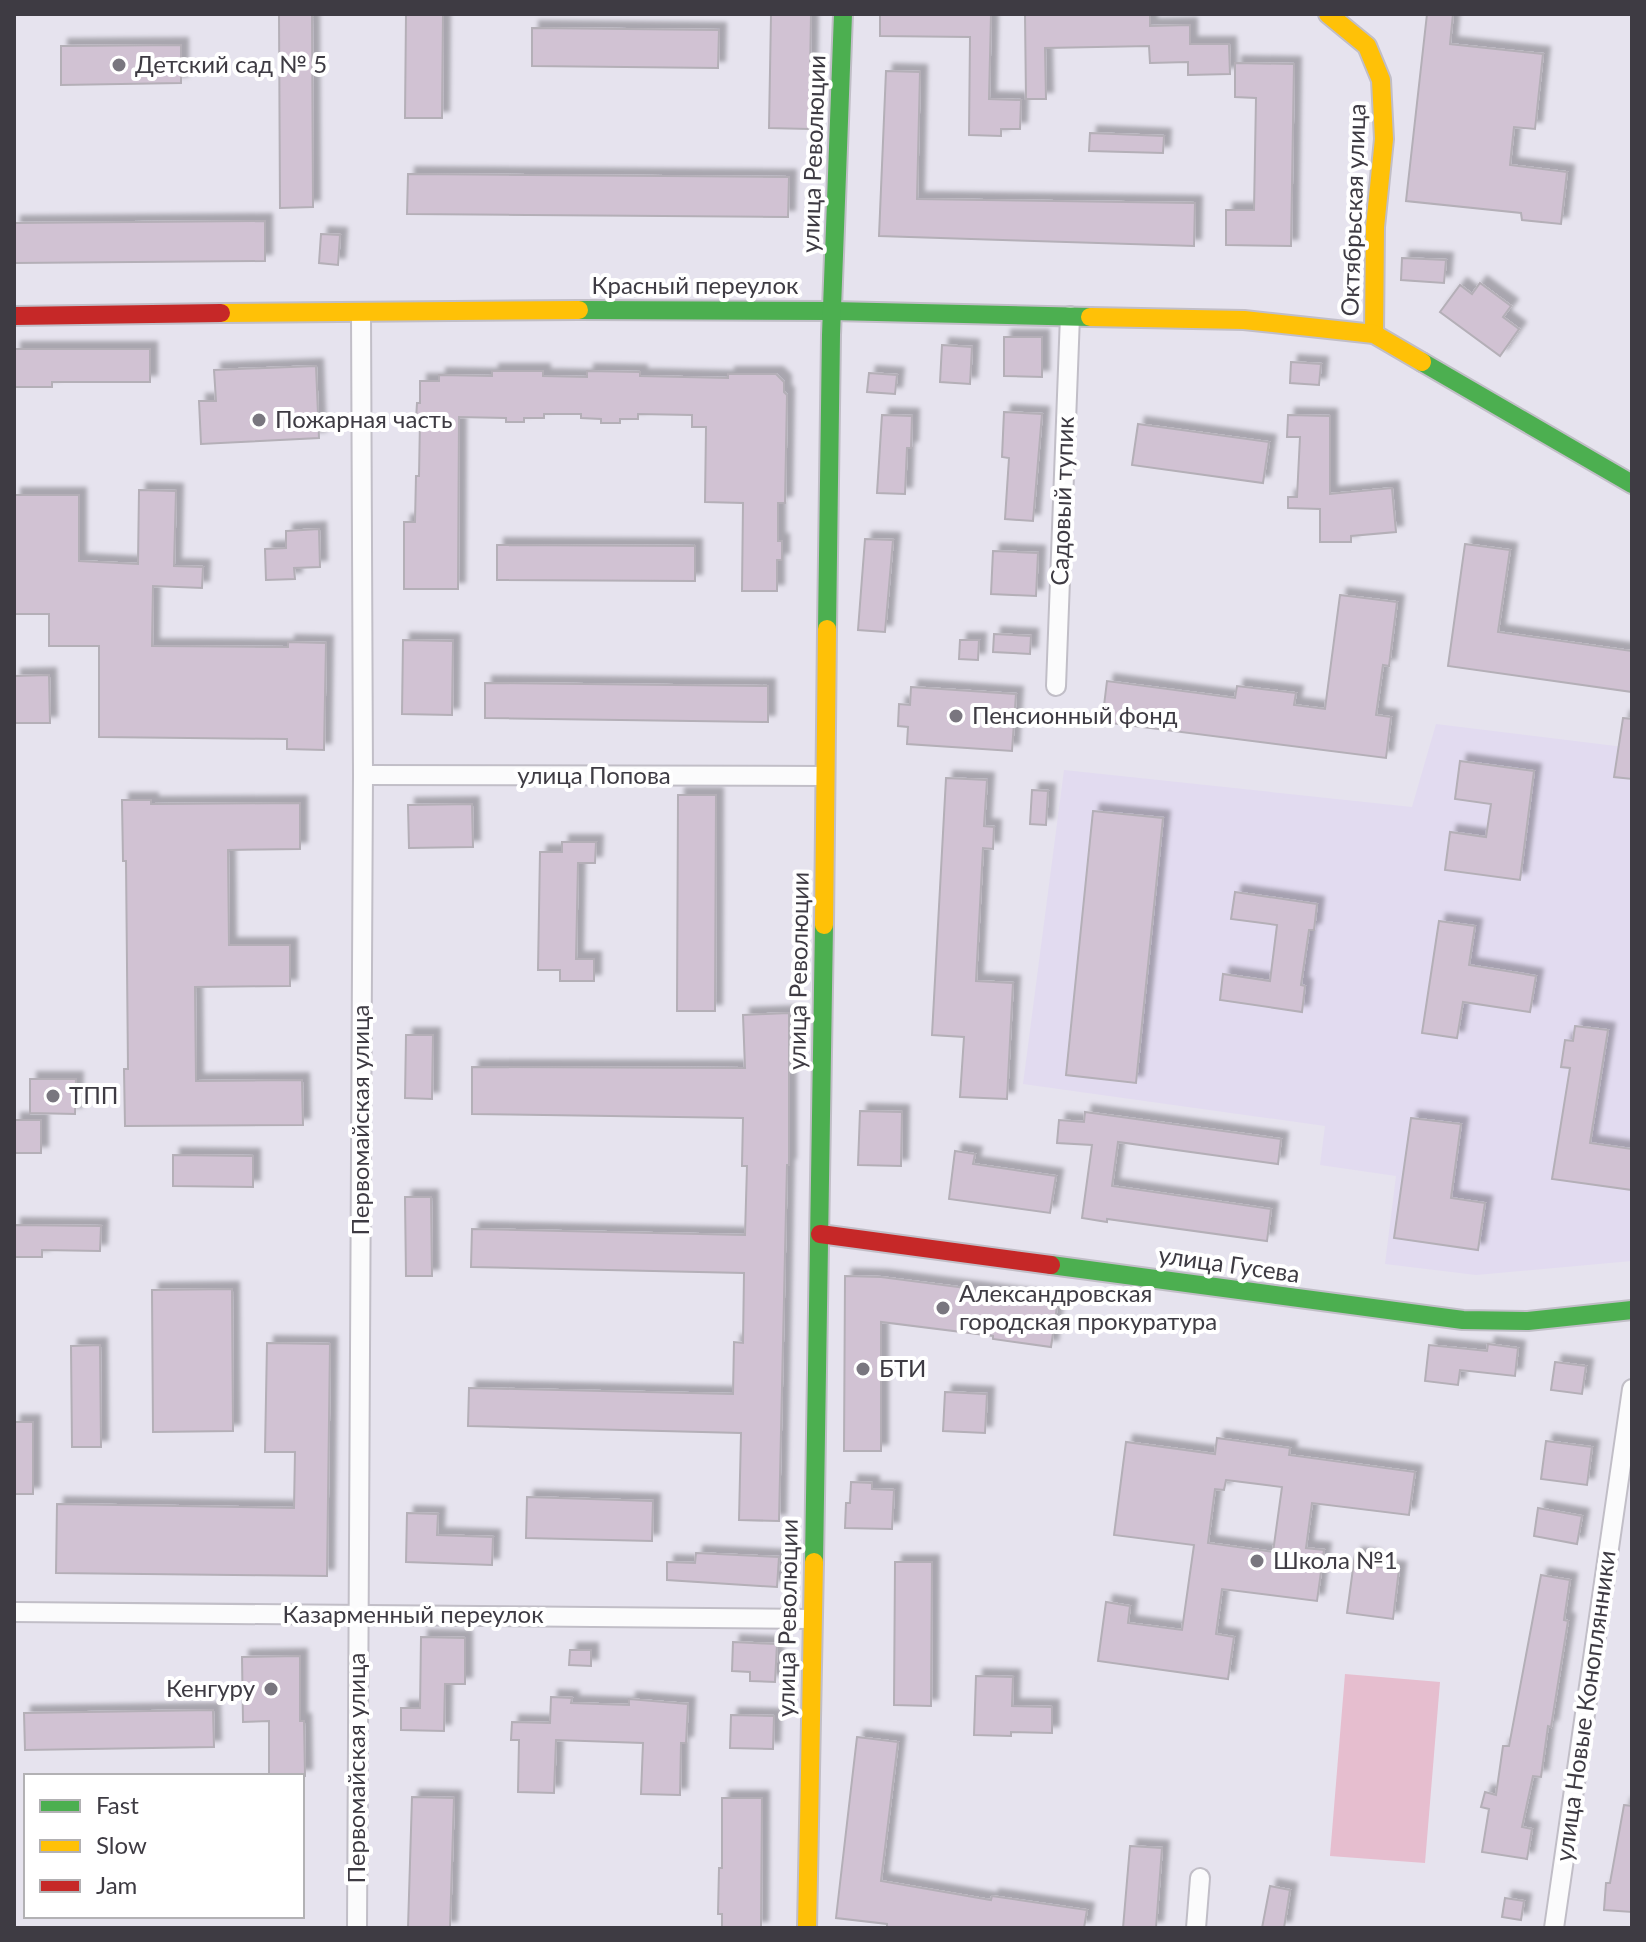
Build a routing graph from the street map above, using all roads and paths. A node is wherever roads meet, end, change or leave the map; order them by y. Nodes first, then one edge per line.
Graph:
1 (843, 14) edge
2 (1328, 14) edge
3 (833, 311) junction
4 (361, 313) junction
5 (14, 316) edge
6 (1070, 316) junction
7 (1374, 334) junction
8 (1629, 476) edge
9 (1056, 686) dead end
10 (363, 775) junction
11 (825, 776) junction
12 (820, 1234) junction
13 (1632, 1310) edge
14 (1632, 1389) edge
15 (14, 1612) edge
16 (357, 1615) junction
17 (811, 1619) junction
18 (1200, 1878) dead end
19 (357, 1928) edge
20 (807, 1928) edge
21 (1196, 1928) edge
22 (1554, 1928) edge

1 - 3 main road, улица Революции
2 - 7 main road, Октябрьская улица
3 - 4 main road, Красный переулок
3 - 6 main road, Красный переулок
3 - 11 main road, улица Революции
4 - 5 main road, Красный переулок
4 - 10 street, Первомайская улица
6 - 7 main road, Красный переулок
6 - 9 street, Садовый тупик
7 - 8 main road
10 - 11 street, улица Попова
10 - 16 street, Первомайская улица
11 - 12 main road, улица Революции
12 - 13 main road, улица Гусева
12 - 17 main road, улица Революции
14 - 22 street, улица Новые Коноплянники
15 - 16 street, Казарменный переулок
16 - 17 street, Казарменный переулок
16 - 19 street, Первомайская улица
17 - 20 main road, улица Революции
18 - 21 street

